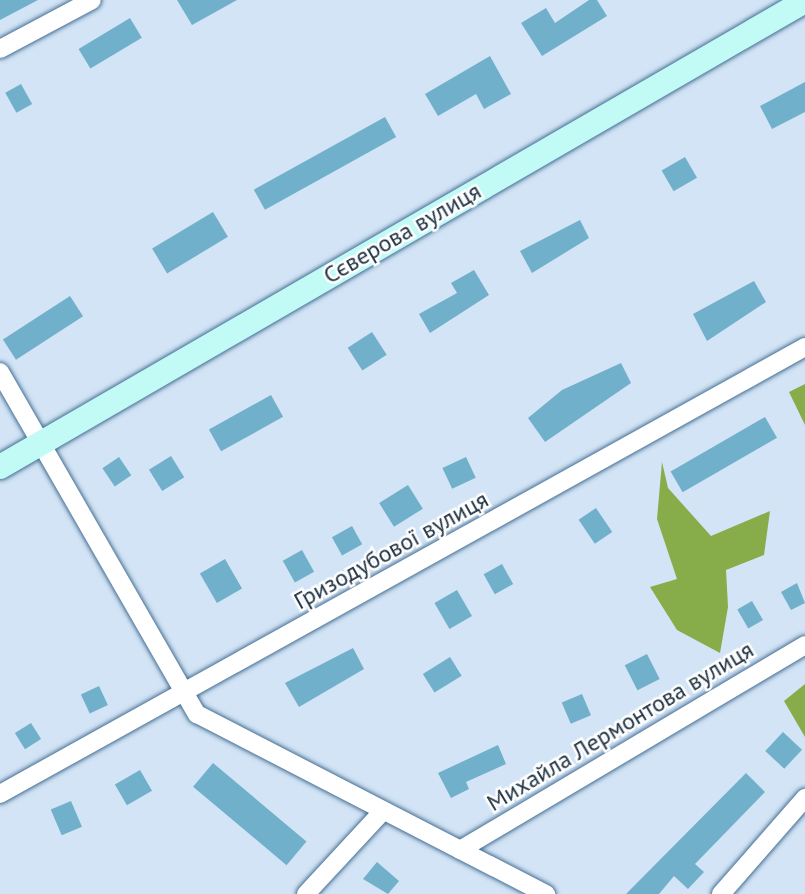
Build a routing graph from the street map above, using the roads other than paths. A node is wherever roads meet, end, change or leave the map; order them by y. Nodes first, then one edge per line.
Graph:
1 (92, 0) edge
2 (805, 1) edge
3 (0, 49) edge
4 (805, 347) edge
5 (0, 372) edge
6 (41, 444) junction
7 (0, 467) edge
8 (805, 645) edge
9 (183, 693) junction
10 (0, 794) edge
11 (805, 798) edge
12 (381, 813) junction
13 (460, 849) junction
14 (306, 894) edge
15 (547, 894) edge
16 (722, 894) edge

1 - 3 street
2 - 6 main road, Сєверова вулиця
4 - 9 street, Гризодубової вулиця
5 - 6 street
6 - 7 main road, Сєверова вулиця
6 - 9 street
8 - 13 street, Михайла Лермонтова вулиця
9 - 10 street, Гризодубової вулиця
9 - 12 street
11 - 16 street
12 - 13 street
12 - 14 street
13 - 15 street

